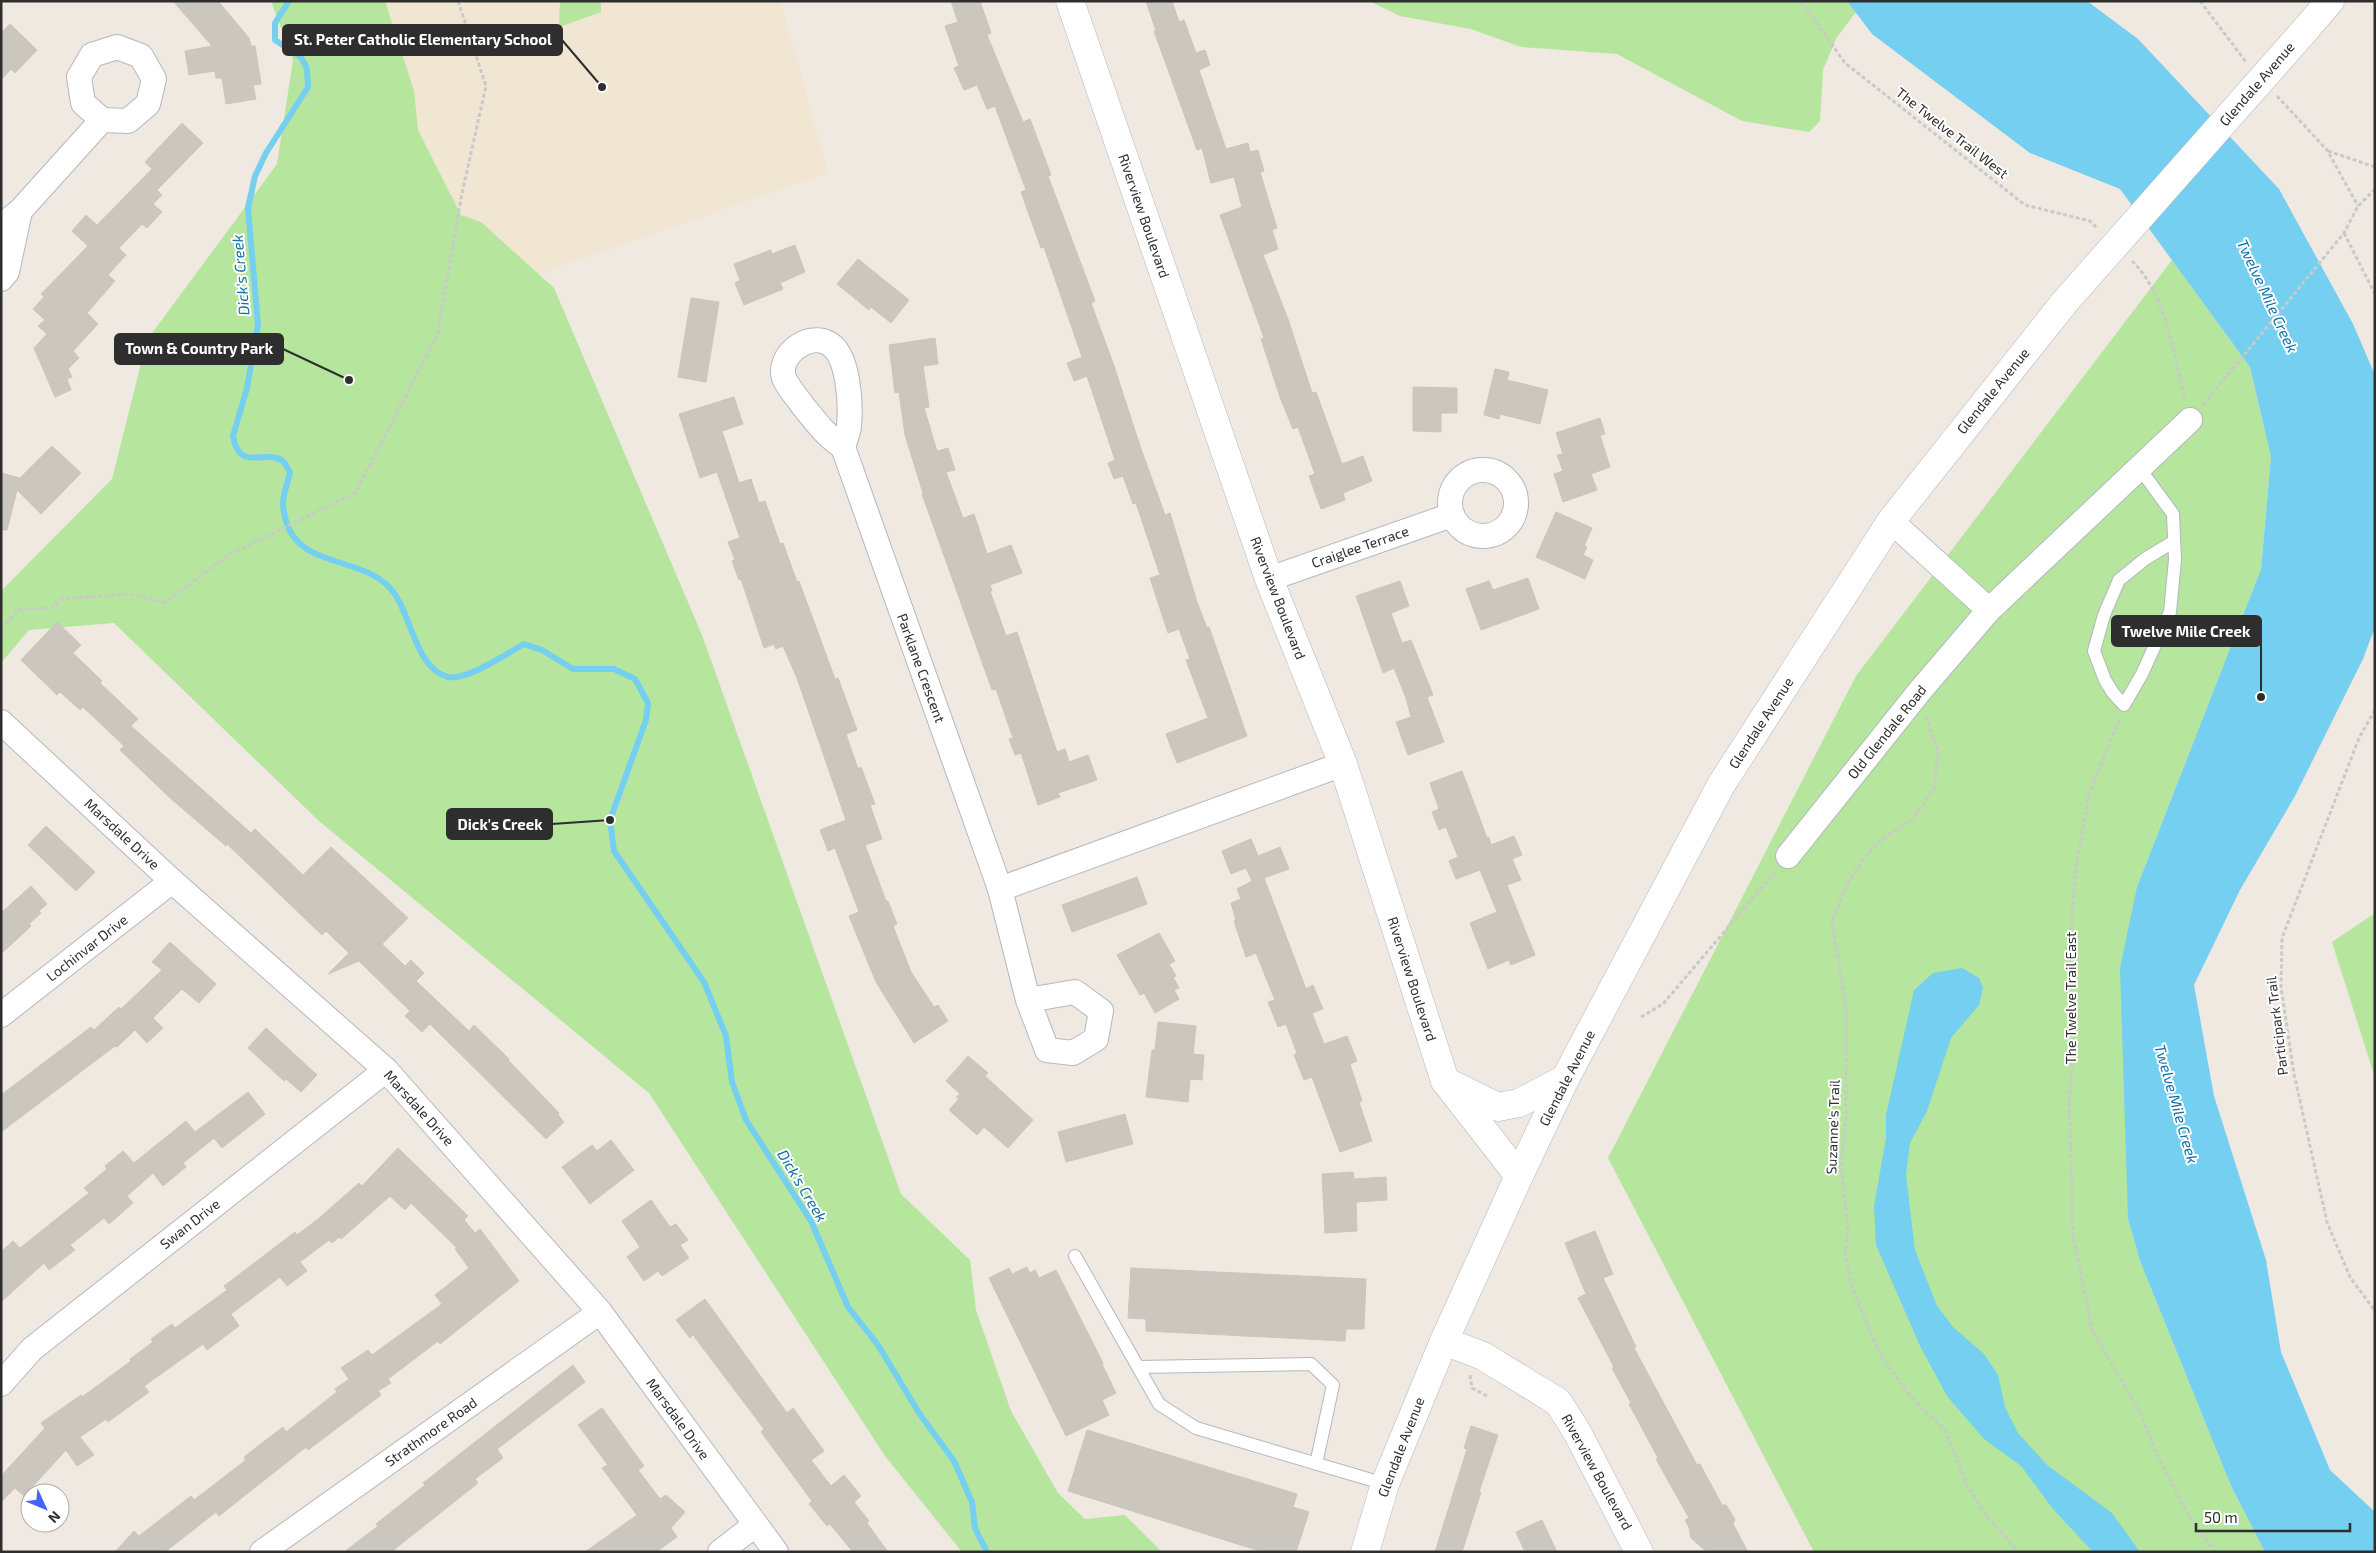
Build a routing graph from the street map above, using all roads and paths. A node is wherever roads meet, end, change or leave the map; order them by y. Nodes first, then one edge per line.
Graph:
1 (458, 1) edge
2 (1070, 1) edge
3 (1801, 1) edge
4 (2200, 1) edge
5 (2330, 1) edge
6 (2249, 65) dead end
7 (2275, 94) dead end
8 (102, 120) dead end
9 (2327, 150) junction
10 (2375, 167) edge
11 (2375, 189) edge
12 (2358, 206) junction
13 (20, 211) junction
14 (1, 226) edge
15 (2102, 233) dead end
16 (2344, 233) junction
17 (2128, 258) dead end
18 (1, 279) edge
19 (2375, 294) edge
20 (2190, 420) junction
21 (843, 447) dead end
22 (2140, 470) junction
23 (1452, 515) dead end
24 (1891, 521) junction
25 (2173, 542) junction
26 (1269, 579) junction
27 (1989, 610) junction
28 (1, 628) edge
29 (1918, 692) junction
30 (2124, 705) junction
31 (2375, 710) edge
32 (1, 722) edge
33 (1343, 764) junction
34 (1788, 856) joint
35 (172, 881) junction
36 (1000, 888) junction
37 (1028, 1000) dead end
38 (1, 1015) edge
39 (1641, 1018) dead end
40 (386, 1070) junction
41 (1565, 1080) junction
42 (1445, 1081) junction
43 (1519, 1176) junction
44 (1075, 1256) dead end
45 (2375, 1311) edge
46 (600, 1312) junction
47 (1444, 1341) junction
48 (1138, 1367) junction
49 (1470, 1374) dead end
50 (1, 1384) edge
51 (1487, 1396) dead end
52 (1316, 1464) junction
53 (1385, 1484) junction
54 (755, 1525) junction
55 (262, 1552) edge
56 (720, 1552) edge
57 (776, 1552) edge
58 (1365, 1552) edge
59 (1640, 1552) edge
60 (2019, 1552) edge
61 (2215, 1552) edge

1 - 28 path
2 - 26 main road, Riverview Boulevard
3 - 15 path, The Twelve Trail West
4 - 6 path
5 - 24 main road, Glendale Avenue, bridge
7 - 9 path
8 - 13 street
9 - 10 path
9 - 12 path
11 - 12 path
12 - 16 path
13 - 14 street
13 - 18 street
16 - 19 path
16 - 20 path
17 - 20 path
20 - 22 street, Old Glendale Road
21 - 36 street, Parklane Crescent
22 - 25 lane
22 - 27 street, Old Glendale Road
23 - 26 street, Craiglee Terrace
24 - 27 street
24 - 41 main road, Glendale Avenue
25 - 30 lane
25 - 30 lane
26 - 33 main road, Riverview Boulevard
27 - 29 street, Old Glendale Road
29 - 34 street, Old Glendale Road
29 - 60 path, Suzanne's Trail
30 - 61 path, The Twelve Trail East
31 - 45 path, Participark Trail
32 - 35 street, Marsdale Drive
33 - 36 street
33 - 42 main road, Riverview Boulevard
34 - 39 path
35 - 38 street, Lochinvar Drive
35 - 40 street, Marsdale Drive
36 - 37 street, Parklane Crescent
40 - 46 street, Marsdale Drive
40 - 50 street, Swan Drive
41 - 42 main road
41 - 43 main road, Glendale Avenue
42 - 43 main road, Riverview Boulevard
43 - 47 main road, Glendale Avenue
44 - 48 lane
46 - 54 street, Marsdale Drive
46 - 55 street, Strathmore Road
47 - 53 main road, Glendale Avenue
47 - 59 main road, Riverview Boulevard
48 - 52 lane
48 - 52 lane
49 - 51 path
52 - 53 lane
53 - 58 main road, Glendale Avenue
54 - 56 street
54 - 57 street, Marsdale Drive

